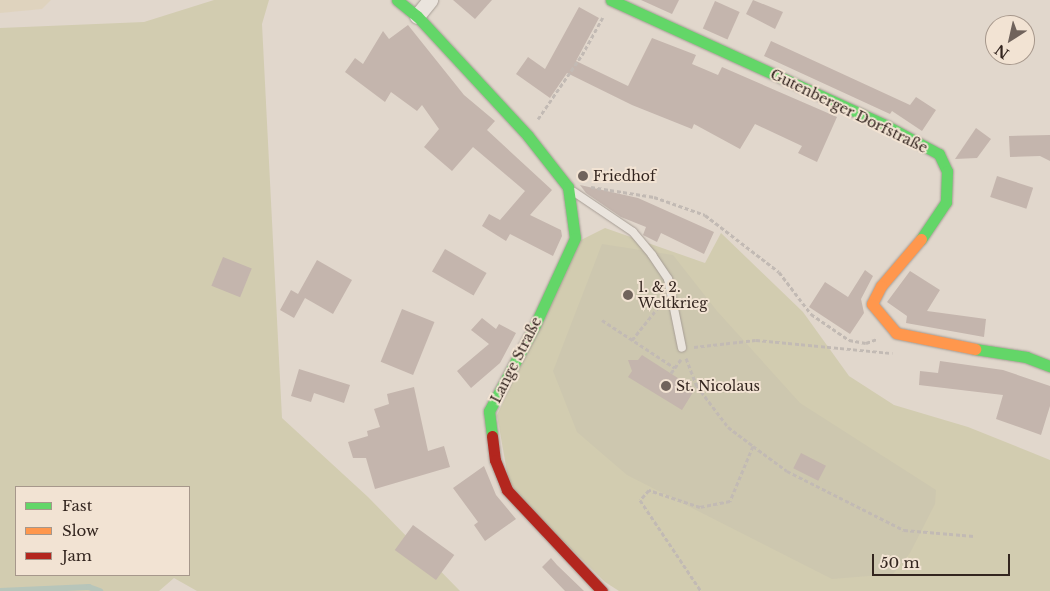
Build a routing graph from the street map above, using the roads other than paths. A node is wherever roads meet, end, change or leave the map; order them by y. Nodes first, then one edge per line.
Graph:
1 (397, 0) edge
2 (430, 0) edge
3 (611, 0) edge
4 (417, 16) junction
5 (568, 186) junction
6 (682, 348) road end
7 (1050, 366) edge
8 (602, 591) edge

1 - 4 street
2 - 4 street
3 - 7 street, Gutenberger Dorfstraße
4 - 5 street
5 - 6 lane
5 - 8 street, Lange Straße

